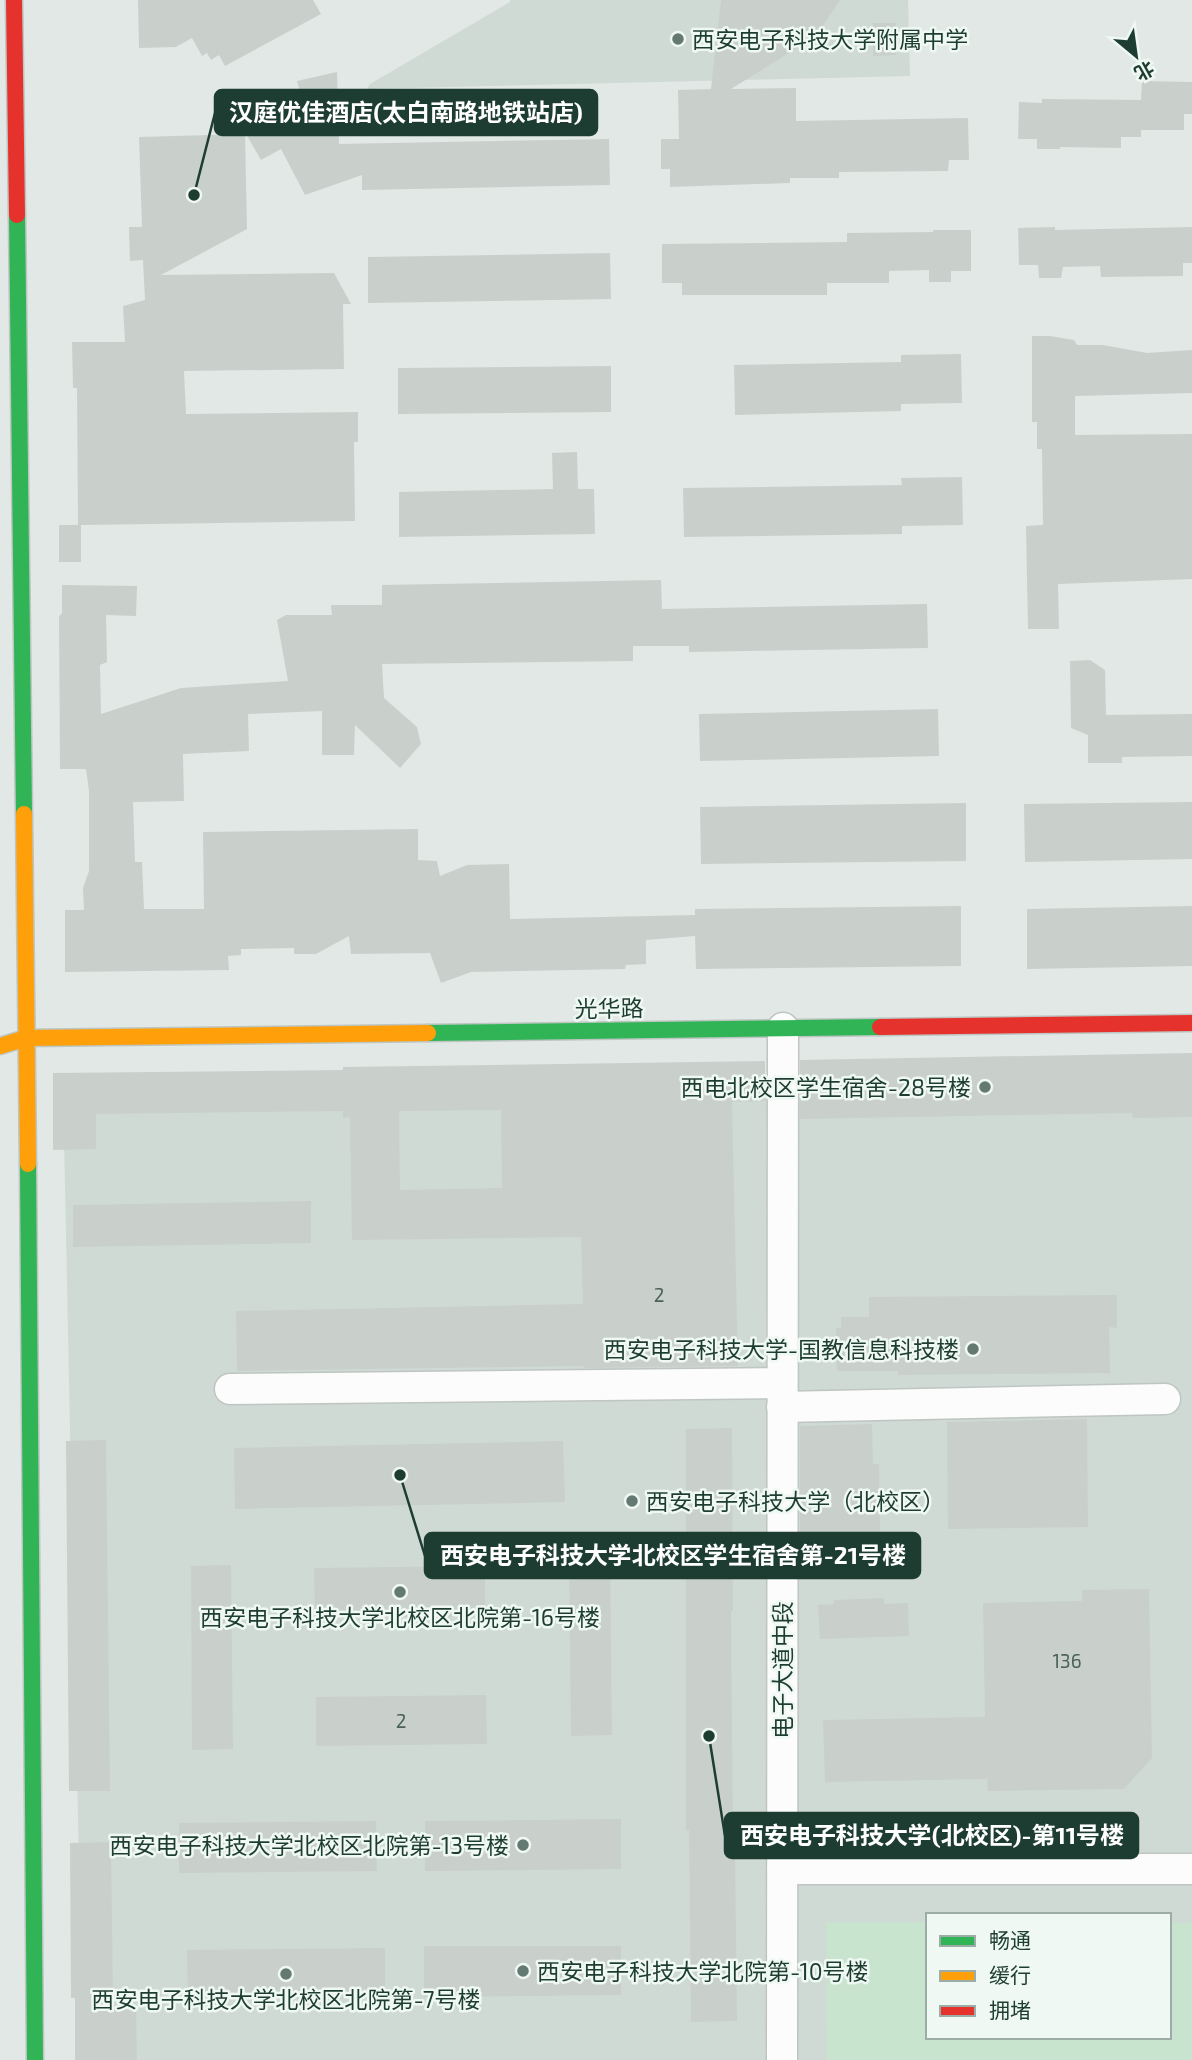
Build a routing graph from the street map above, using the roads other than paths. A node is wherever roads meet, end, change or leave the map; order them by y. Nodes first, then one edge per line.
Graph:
1 (14, 0) edge
2 (1192, 1023) edge
3 (783, 1028) junction
4 (0, 1033) edge
5 (26, 1038) junction
6 (0, 1046) edge
7 (230, 1389) dead end
8 (782, 1395) junction
9 (1165, 1399) dead end
10 (782, 1869) junction
11 (1192, 1869) edge
12 (35, 2060) edge
13 (782, 2060) edge

1 - 5 main road
2 - 3 main road, 光华路
3 - 5 main road, 光华路
3 - 8 street, 电子大道中段
4 - 5 main road, 光华路
5 - 6 main road, 光华路
5 - 12 main road
7 - 8 street
8 - 9 street
8 - 10 street, 电子大道中段
10 - 11 street
10 - 13 street, 电子大道中段

